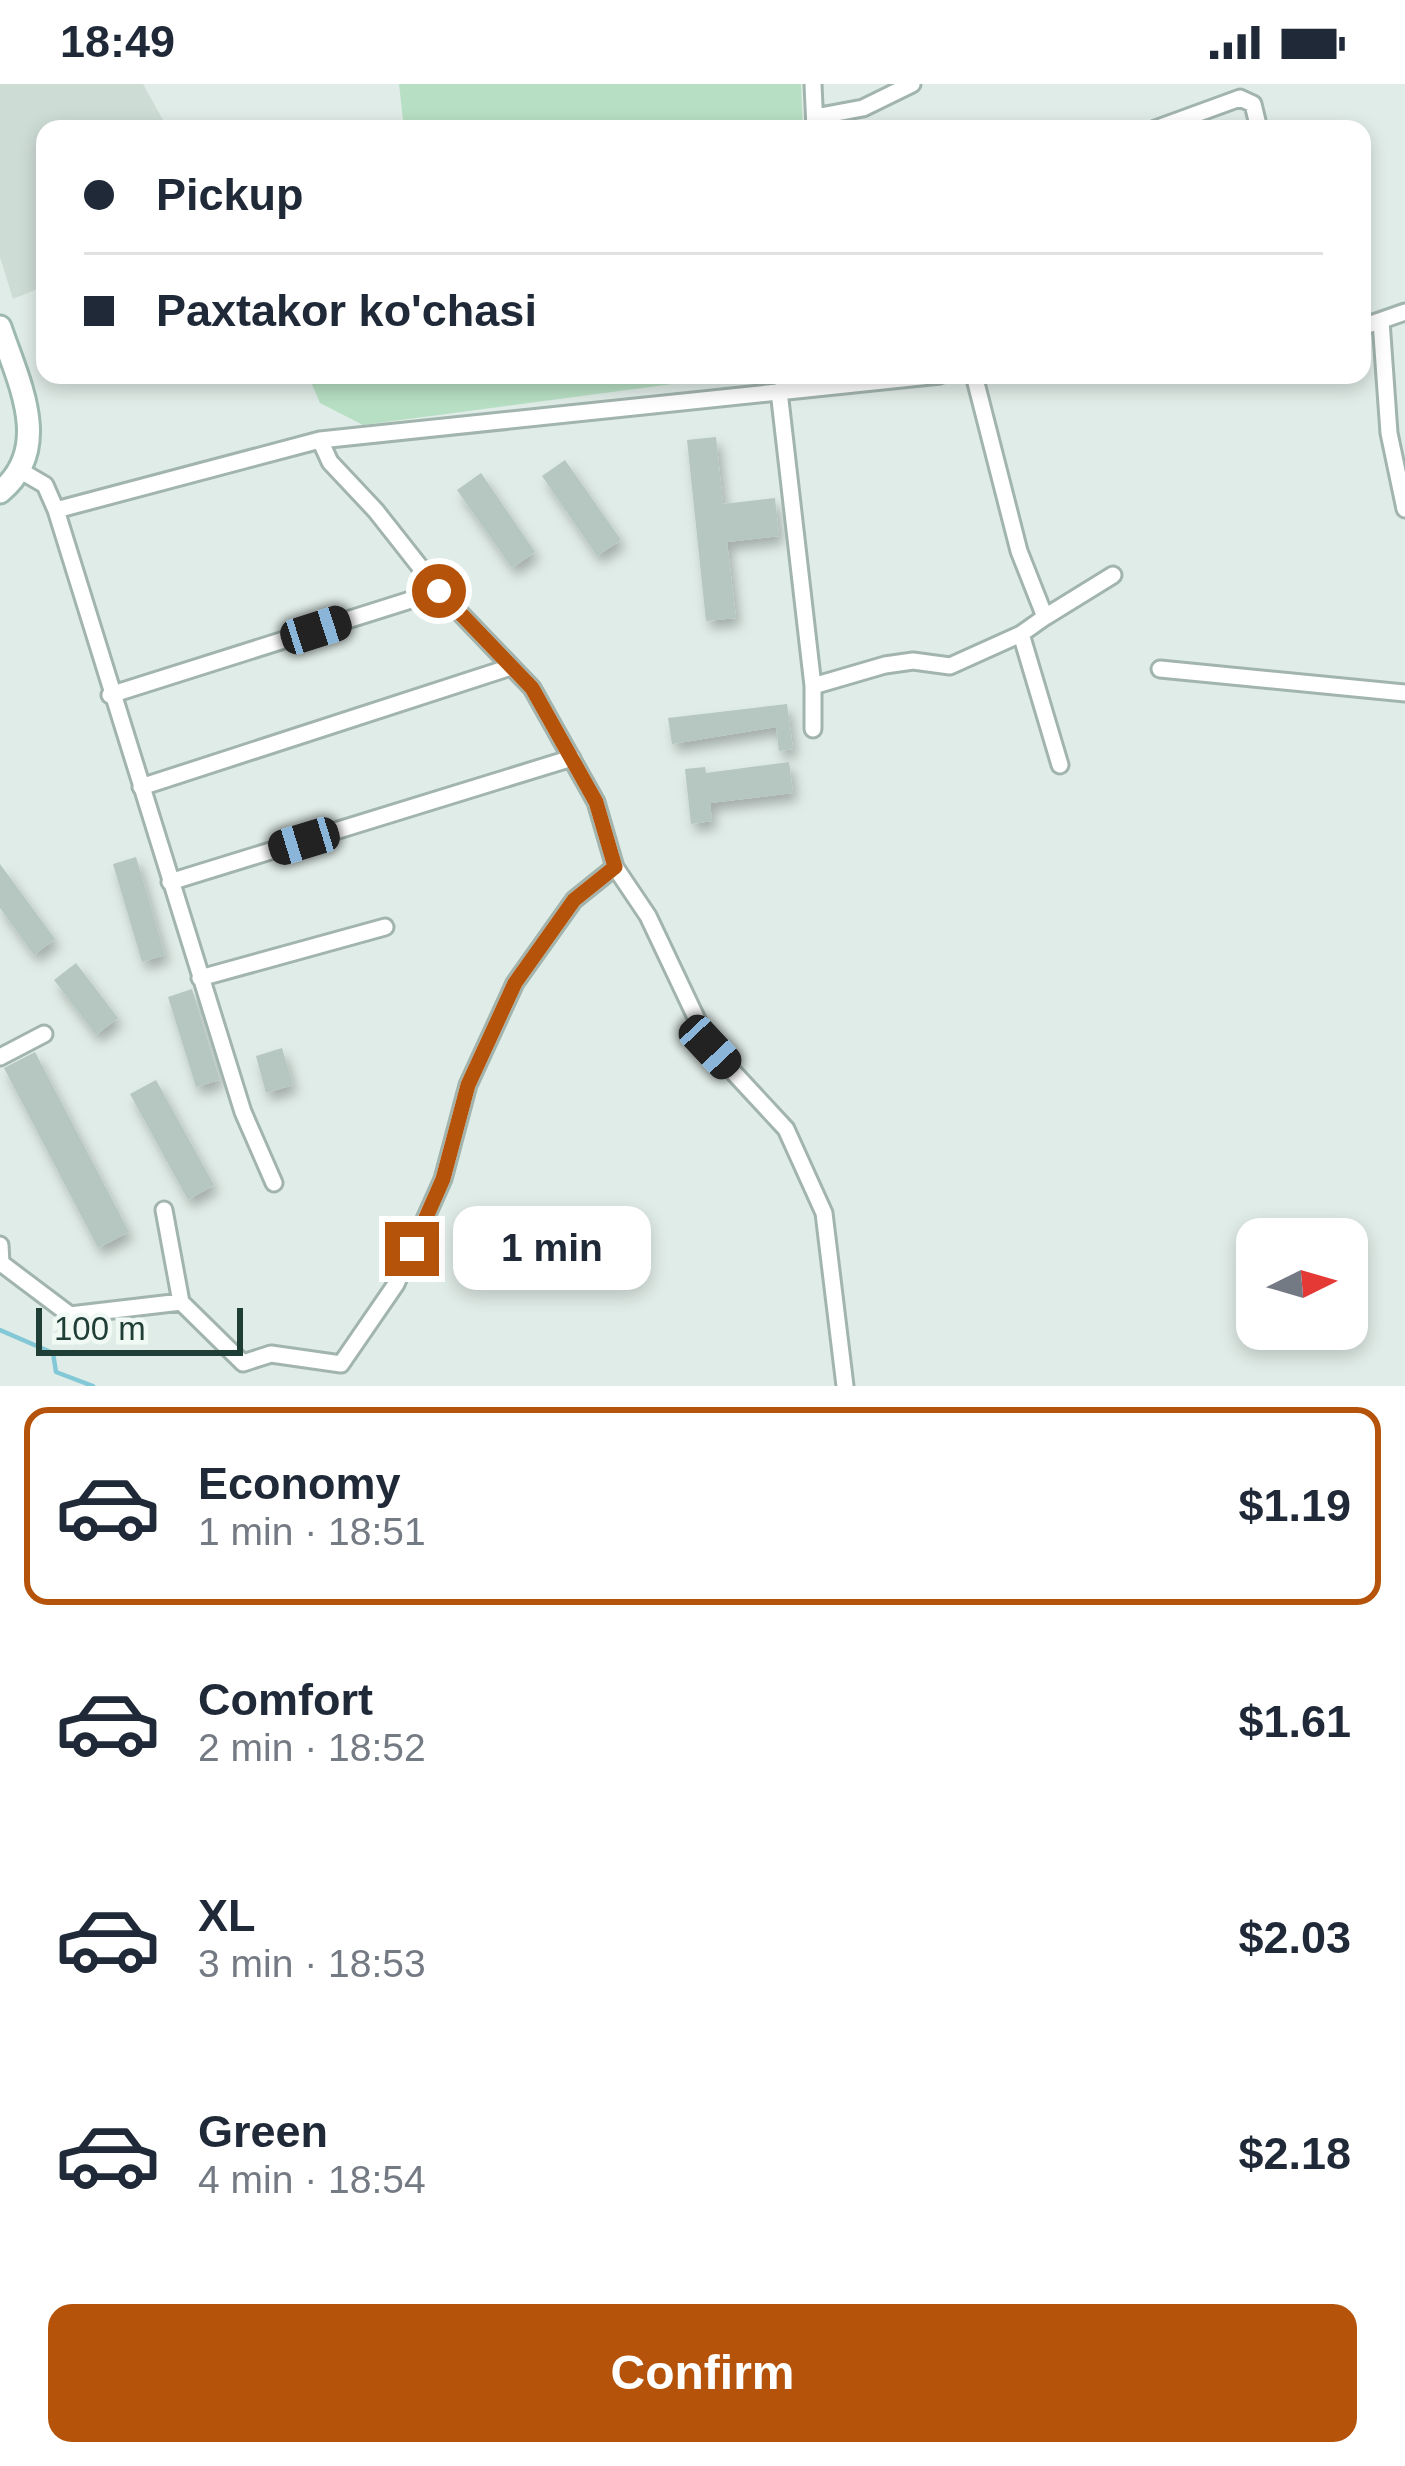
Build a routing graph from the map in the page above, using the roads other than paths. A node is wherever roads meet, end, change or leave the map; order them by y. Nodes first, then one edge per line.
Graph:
1 (813, 84) edge
2 (912, 84) edge
3 (815, 120) edge
4 (825, 120) edge
5 (1180, 120) edge
6 (1257, 120) edge
7 (1405, 312) edge
8 (1381, 321) junction
9 (1371, 324) edge
10 (0, 327) edge
11 (810, 384) edge
12 (976, 384) edge
13 (779, 391) junction
14 (320, 440) junction
15 (21, 471) junction
16 (0, 492) edge
17 (1405, 509) edge
18 (56, 510) junction
19 (1113, 575) dead end
20 (439, 591) junction
21 (1045, 616) junction
22 (1021, 634) junction
23 (511, 667) junction
24 (1160, 669) dead end
25 (813, 686) junction
26 (1405, 692) edge
27 (110, 695) junction
28 (813, 729) dead end
29 (572, 758) junction
30 (1060, 765) dead end
31 (141, 788) junction
32 (615, 867) junction
33 (170, 882) junction
34 (385, 927) dead end
35 (200, 978) junction
36 (44, 1034) dead end
37 (0, 1058) edge
38 (274, 1183) dead end
39 (164, 1210) dead end
40 (0, 1245) edge
41 (182, 1302) junction
42 (845, 1386) edge

1 - 3 street
2 - 4 street
5 - 6 street
7 - 8 street
8 - 9 street
8 - 17 street
10 - 15 main road
11 - 13 street
12 - 21 street
13 - 14 street
13 - 25 street
14 - 18 street
14 - 20 street
15 - 16 main road
15 - 18 street
18 - 27 street
19 - 21 street
20 - 23 street
20 - 27 street
21 - 22 street
22 - 25 street
22 - 30 street
23 - 29 street
23 - 31 street
24 - 26 street
25 - 28 street
27 - 31 street
29 - 32 street
29 - 33 street
31 - 33 street
32 - 41 street
32 - 42 street
33 - 35 street
34 - 35 street
35 - 38 street
36 - 37 street
39 - 41 street
40 - 41 street

